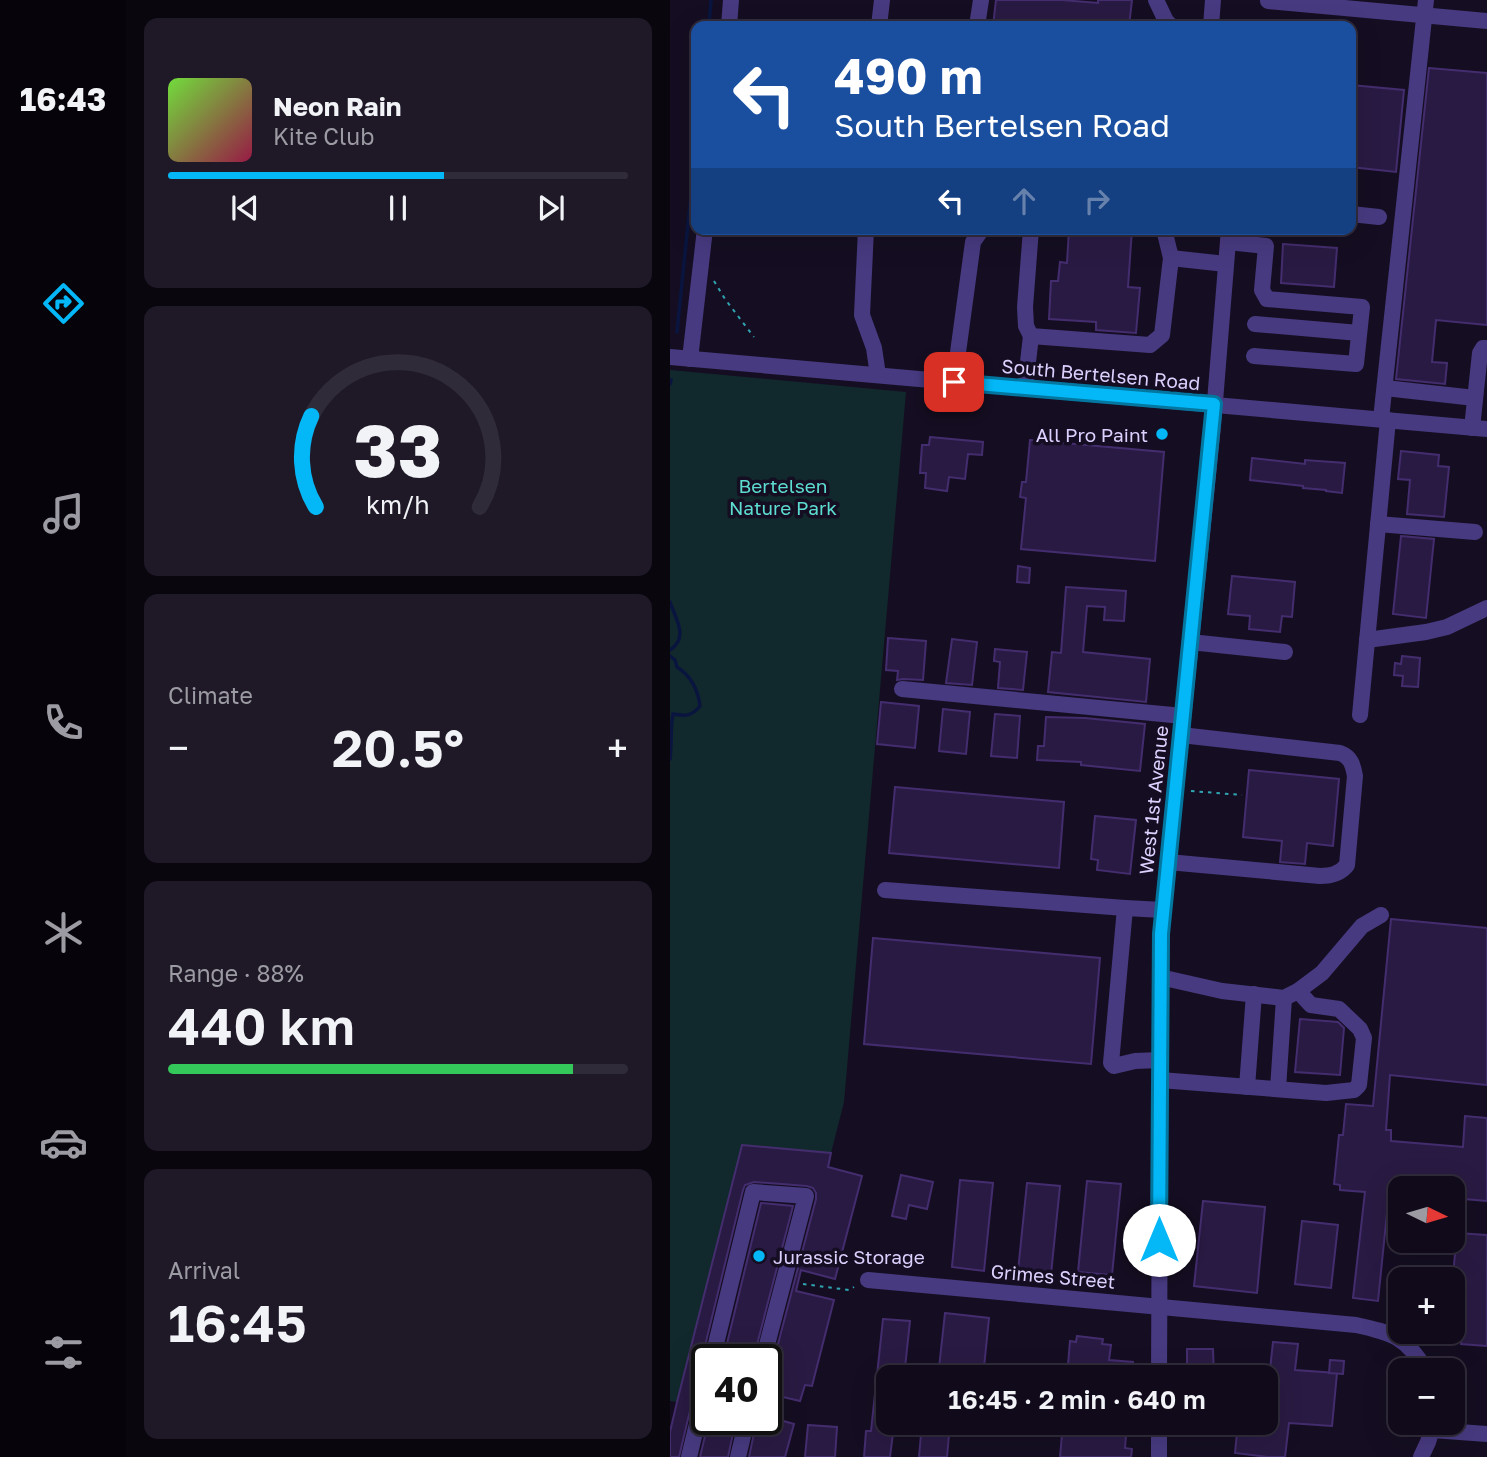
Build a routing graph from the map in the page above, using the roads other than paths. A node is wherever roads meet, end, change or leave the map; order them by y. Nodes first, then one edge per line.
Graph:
1 (731, 0) edge
2 (882, 0) edge
3 (981, 0) edge
4 (1156, 0) edge
5 (1213, 0) edge
6 (1268, 1) edge
7 (1425, 8) edge
8 (729, 21) edge
9 (880, 21) edge
10 (978, 21) edge
11 (1166, 21) edge
12 (1211, 21) edge
13 (1487, 21) edge
14 (1356, 215) edge
15 (1379, 217) dead end
16 (704, 235) edge
17 (866, 235) edge
18 (978, 235) edge
19 (1031, 235) edge
20 (1165, 235) edge
21 (1229, 236) edge
22 (1171, 258) junction
23 (1226, 264) junction
24 (1255, 324) dead end
25 (1359, 333) junction
26 (1031, 336) junction
27 (1487, 348) edge
28 (1254, 356) dead end
29 (670, 357) edge
30 (690, 359) junction
31 (878, 375) junction
32 (954, 382) junction
33 (1025, 388) junction
34 (1385, 388) junction
35 (1479, 389) edge
36 (1214, 404) junction
37 (1385, 419) junction
38 (1479, 428) edge
39 (1378, 524) junction
40 (1476, 532) dead end
41 (1487, 608) edge
42 (1367, 639) junction
43 (1190, 642) junction
44 (1285, 652) dead end
45 (902, 689) dead end
46 (1360, 715) dead end
47 (1183, 716) junction
48 (1181, 735) junction
49 (1168, 862) junction
50 (885, 890) dead end
51 (1125, 908) junction
52 (1163, 910) junction
53 (1380, 915) dead end
54 (1160, 977) junction
55 (1254, 995) junction
56 (1291, 995) junction
57 (1160, 1060) junction
58 (1160, 1080) junction
59 (1247, 1087) junction
60 (1278, 1089) junction
61 (868, 1280) road end
62 (1159, 1307) junction
63 (716, 1344) edge
64 (767, 1344) edge
65 (1418, 1358) edge
66 (1159, 1365) edge
67 (1465, 1431) edge
68 (1487, 1434) edge
69 (694, 1435) edge
70 (743, 1435) edge
71 (1159, 1435) edge
72 (1430, 1435) edge
73 (689, 1457) edge
74 (738, 1457) edge
75 (1159, 1457) edge
76 (1421, 1457) edge

1 - 8 street
2 - 9 street
3 - 10 street
4 - 11 street
5 - 12 street
6 - 7 street
7 - 13 street
7 - 34 street
14 - 15 street
16 - 30 street
17 - 31 street
18 - 32 street
19 - 26 street
20 - 22 street
21 - 23 street, West 1st Avenue
21 - 25 street
22 - 23 street
22 - 26 street
23 - 36 street, West 1st Avenue
24 - 25 street
25 - 28 street
26 - 33 street
27 - 35 street
29 - 30 street, South Bertelsen Road
30 - 31 street, South Bertelsen Road
31 - 32 street, South Bertelsen Road
32 - 33 street, South Bertelsen Road
33 - 36 street, South Bertelsen Road
34 - 35 street
34 - 37 street
35 - 38 street
36 - 37 street, South Bertelsen Road
36 - 43 street, West 1st Avenue
37 - 38 street, South Bertelsen Road
37 - 39 street
39 - 40 street
39 - 42 street
41 - 42 street
42 - 46 street
43 - 44 street
43 - 47 street, West 1st Avenue
45 - 47 street
47 - 48 street, West 1st Avenue
48 - 49 street, West 1st Avenue
48 - 49 street
49 - 52 street, West 1st Avenue
50 - 51 street
51 - 52 street
51 - 57 street
52 - 54 street, West 1st Avenue
53 - 56 street
54 - 55 street
54 - 57 street, West 1st Avenue
55 - 56 street
55 - 59 street
56 - 60 street
56 - 60 street
57 - 58 street, West 1st Avenue
58 - 59 street
58 - 62 street, West 1st Avenue
59 - 60 street
61 - 62 street, Grimes Street
62 - 65 street, Grimes Street
62 - 66 street, West 1st Avenue
63 - 64 street
67 - 68 street
69 - 73 street
70 - 74 street
71 - 75 street
72 - 76 street

